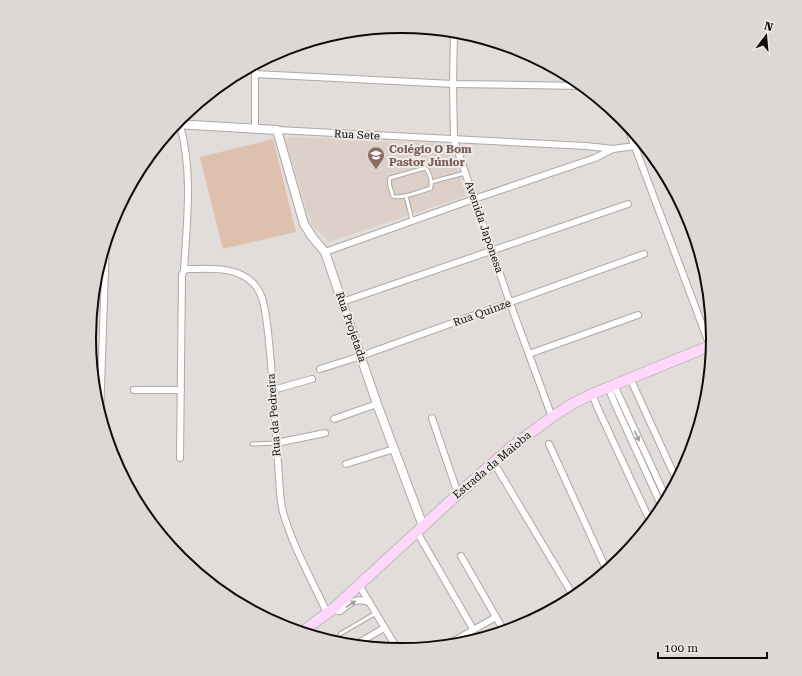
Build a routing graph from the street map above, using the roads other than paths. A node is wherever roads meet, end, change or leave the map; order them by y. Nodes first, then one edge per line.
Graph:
1 (454, 38) edge
2 (255, 70) edge
3 (255, 74) junction
4 (453, 84) junction
5 (573, 86) edge
6 (183, 124) edge
7 (255, 128) junction
8 (179, 129) edge
9 (278, 130) junction
10 (454, 140) junction
11 (633, 140) edge
12 (635, 146) junction
13 (613, 149) junction
14 (465, 173) junction
15 (431, 182) junction
16 (406, 196) junction
17 (474, 198) junction
18 (628, 204) dead end
19 (412, 220) junction
20 (492, 250) junction
21 (325, 252) junction
22 (644, 254) dead end
23 (105, 265) edge
24 (184, 270) junction
25 (342, 302) junction
26 (510, 303) junction
27 (638, 315) dead end
28 (706, 332) edge
29 (705, 348) edge
30 (529, 354) junction
31 (361, 356) junction
32 (320, 370) dead end
33 (630, 378) junction
34 (99, 379) edge
35 (312, 379) dead end
36 (611, 386) junction
37 (134, 390) dead end
38 (181, 390) junction
39 (273, 390) junction
40 (592, 394) junction
41 (377, 404) junction
42 (552, 417) junction
43 (432, 418) dead end
44 (334, 419) dead end
45 (326, 432) dead end
46 (276, 443) junction
47 (252, 444) dead end
48 (549, 444) dead end
49 (394, 450) junction
50 (180, 458) dead end
51 (494, 463) junction
52 (346, 464) dead end
53 (674, 475) edge
54 (664, 493) edge
55 (458, 494) junction
56 (659, 501) edge
57 (648, 517) edge
58 (420, 529) junction
59 (460, 556) dead end
60 (604, 565) edge
61 (359, 585) junction
62 (571, 591) edge
63 (369, 602) junction
64 (330, 611) junction
65 (376, 613) junction
66 (496, 617) junction
67 (501, 626) edge
68 (307, 628) edge
69 (384, 628) junction
70 (473, 629) junction
71 (340, 634) dead end
72 (460, 637) edge
73 (364, 640) edge
74 (393, 643) edge

1 - 4 street, Avenida Japonesa
2 - 3 street
3 - 4 street
3 - 7 street
4 - 5 street
4 - 10 street, Avenida Japonesa
6 - 7 street, Rua Sete
7 - 9 street, Rua Sete
8 - 24 street
9 - 10 street, Rua Sete
9 - 21 street, Rua Projetada
10 - 13 street, Rua Sete
10 - 14 street, Avenida Japonesa
11 - 12 street
12 - 13 street, Rua Sete
12 - 28 street
13 - 17 street
14 - 15 lane
14 - 17 street, Avenida Japonesa
15 - 16 lane
15 - 16 lane
16 - 19 lane
17 - 19 street
17 - 20 street, Avenida Japonesa
18 - 20 street
19 - 21 street
20 - 25 street
20 - 26 street, Avenida Japonesa
21 - 25 street, Rua Projetada
22 - 26 street, Rua Quinze
23 - 34 street
24 - 38 street
24 - 39 street, Rua da Pedreira
25 - 31 street, Rua Projetada
26 - 30 street, Avenida Japonesa
26 - 31 street, Rua Quinze
27 - 30 street
29 - 33 main road, Estrada da Maioba
30 - 42 street, Avenida Japonesa
31 - 32 street, Rua Quinze
31 - 41 street, Rua Projetada
33 - 36 main road, Estrada da Maioba
33 - 53 street
35 - 39 street
36 - 40 main road, Estrada da Maioba
36 -> 54 street
36 - 56 street
37 - 38 street
38 - 50 street
39 - 46 street, Rua da Pedreira
40 - 42 main road, Estrada da Maioba
40 - 57 street
41 - 44 street
41 - 49 street, Rua Projetada
42 - 51 main road, Estrada da Maioba
43 - 55 street
45 - 46 street
46 - 47 lane
46 - 64 street, Rua da Pedreira
48 - 60 street
49 - 52 street
49 - 58 street, Rua Projetada
51 - 55 main road, Estrada da Maioba
51 - 62 street
55 - 58 main road, Estrada da Maioba
58 - 61 main road, Estrada da Maioba
58 - 70 street
59 - 66 street
61 - 63 street
61 - 64 main road, Estrada da Maioba
64 -> 63 street
63 - 65 street
64 - 68 main road, Estrada da Maioba
65 - 69 street
65 - 71 lane
66 - 67 street
66 - 70 street
69 - 73 street
69 - 74 street
70 - 72 street

